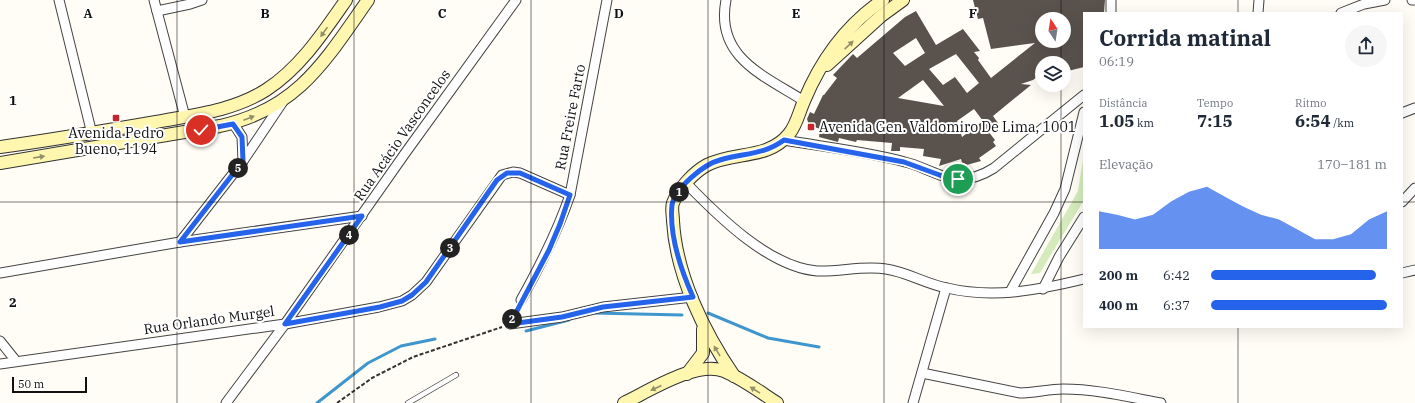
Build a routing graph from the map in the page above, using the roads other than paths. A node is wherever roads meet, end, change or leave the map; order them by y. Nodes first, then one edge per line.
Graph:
1 (60, 0) edge
2 (154, 0) edge
3 (202, 0) edge
4 (346, 0) edge
5 (368, 0) edge
6 (516, 0) edge
7 (607, 0) edge
8 (726, 0) edge
9 (882, 0) edge
10 (903, 0) edge
11 (1111, 0) edge
12 (1259, 0) edge
13 (1385, 0) edge
14 (157, 11) junction
15 (1111, 12) edge
16 (1258, 12) edge
17 (1344, 12) edge
18 (820, 70) junction
19 (1083, 96) edge
20 (284, 100) junction
21 (804, 100) junction
22 (1415, 108) edge
23 (1403, 113) edge
24 (1083, 116) edge
25 (185, 117) junction
26 (233, 124) junction
27 (92, 134) junction
28 (784, 140) junction
29 (0, 147) edge
30 (243, 161) junction
31 (0, 163) edge
32 (686, 183) junction
33 (1415, 188) edge
34 (570, 195) junction
35 (1403, 201) edge
36 (362, 216) junction
37 (1083, 219) edge
38 (180, 242) junction
39 (1415, 270) edge
40 (0, 273) edge
41 (1403, 273) edge
42 (1083, 279) edge
43 (946, 288) junction
44 (1043, 288) junction
45 (1010, 292) junction
46 (693, 297) junction
47 (521, 300) dead end
48 (285, 324) junction
49 (510, 324) road end
50 (703, 324) junction
51 (0, 341) edge
52 (16, 362) junction
53 (0, 364) edge
54 (922, 373) junction
55 (687, 374) junction
56 (456, 376) dead end
57 (734, 376) junction
58 (226, 403) edge
59 (408, 403) edge
60 (624, 403) edge
61 (776, 403) edge
62 (913, 403) edge
63 (1161, 403) edge

1 - 27 street
2 - 14 street
3 - 14 street
4 -> 25 street
5 - 20 street
6 - 36 street, Rua Acácio Vasconcelos
7 - 34 street, Rua Freire Farto
8 - 21 street
9 - 18 street
18 -> 10 street
11 - 15 street
12 - 16 street
13 - 17 street
14 - 25 street
18 - 21 street
19 - 28 street
26 -> 20 street
20 - 30 street
21 - 28 street
22 - 23 street
24 - 45 street
25 - 27 street
26 - 30 street
31 -> 26 street
27 - 29 street
28 - 32 street
30 - 38 street
32 - 43 street
32 - 46 street
33 - 35 street
34 - 47 street, Rua Freire Farto
34 - 48 street, Rua Orlando Murgel
36 - 38 street
36 - 48 street, Rua Acácio Vasconcelos
37 - 44 street
38 - 40 street
39 - 41 street
42 - 44 street
43 - 45 street
43 - 54 street
44 - 45 street
46 - 49 street
46 - 50 street
48 - 52 street, Rua Orlando Murgel
48 - 58 street, Rua Acácio Vasconcelos
50 - 55 street
57 -> 50 street
51 - 52 street
52 - 53 street, Rua Orlando Murgel
54 - 62 street
54 - 63 street
55 - 57 street
55 -> 60 street
56 - 59 lane
61 -> 57 street

